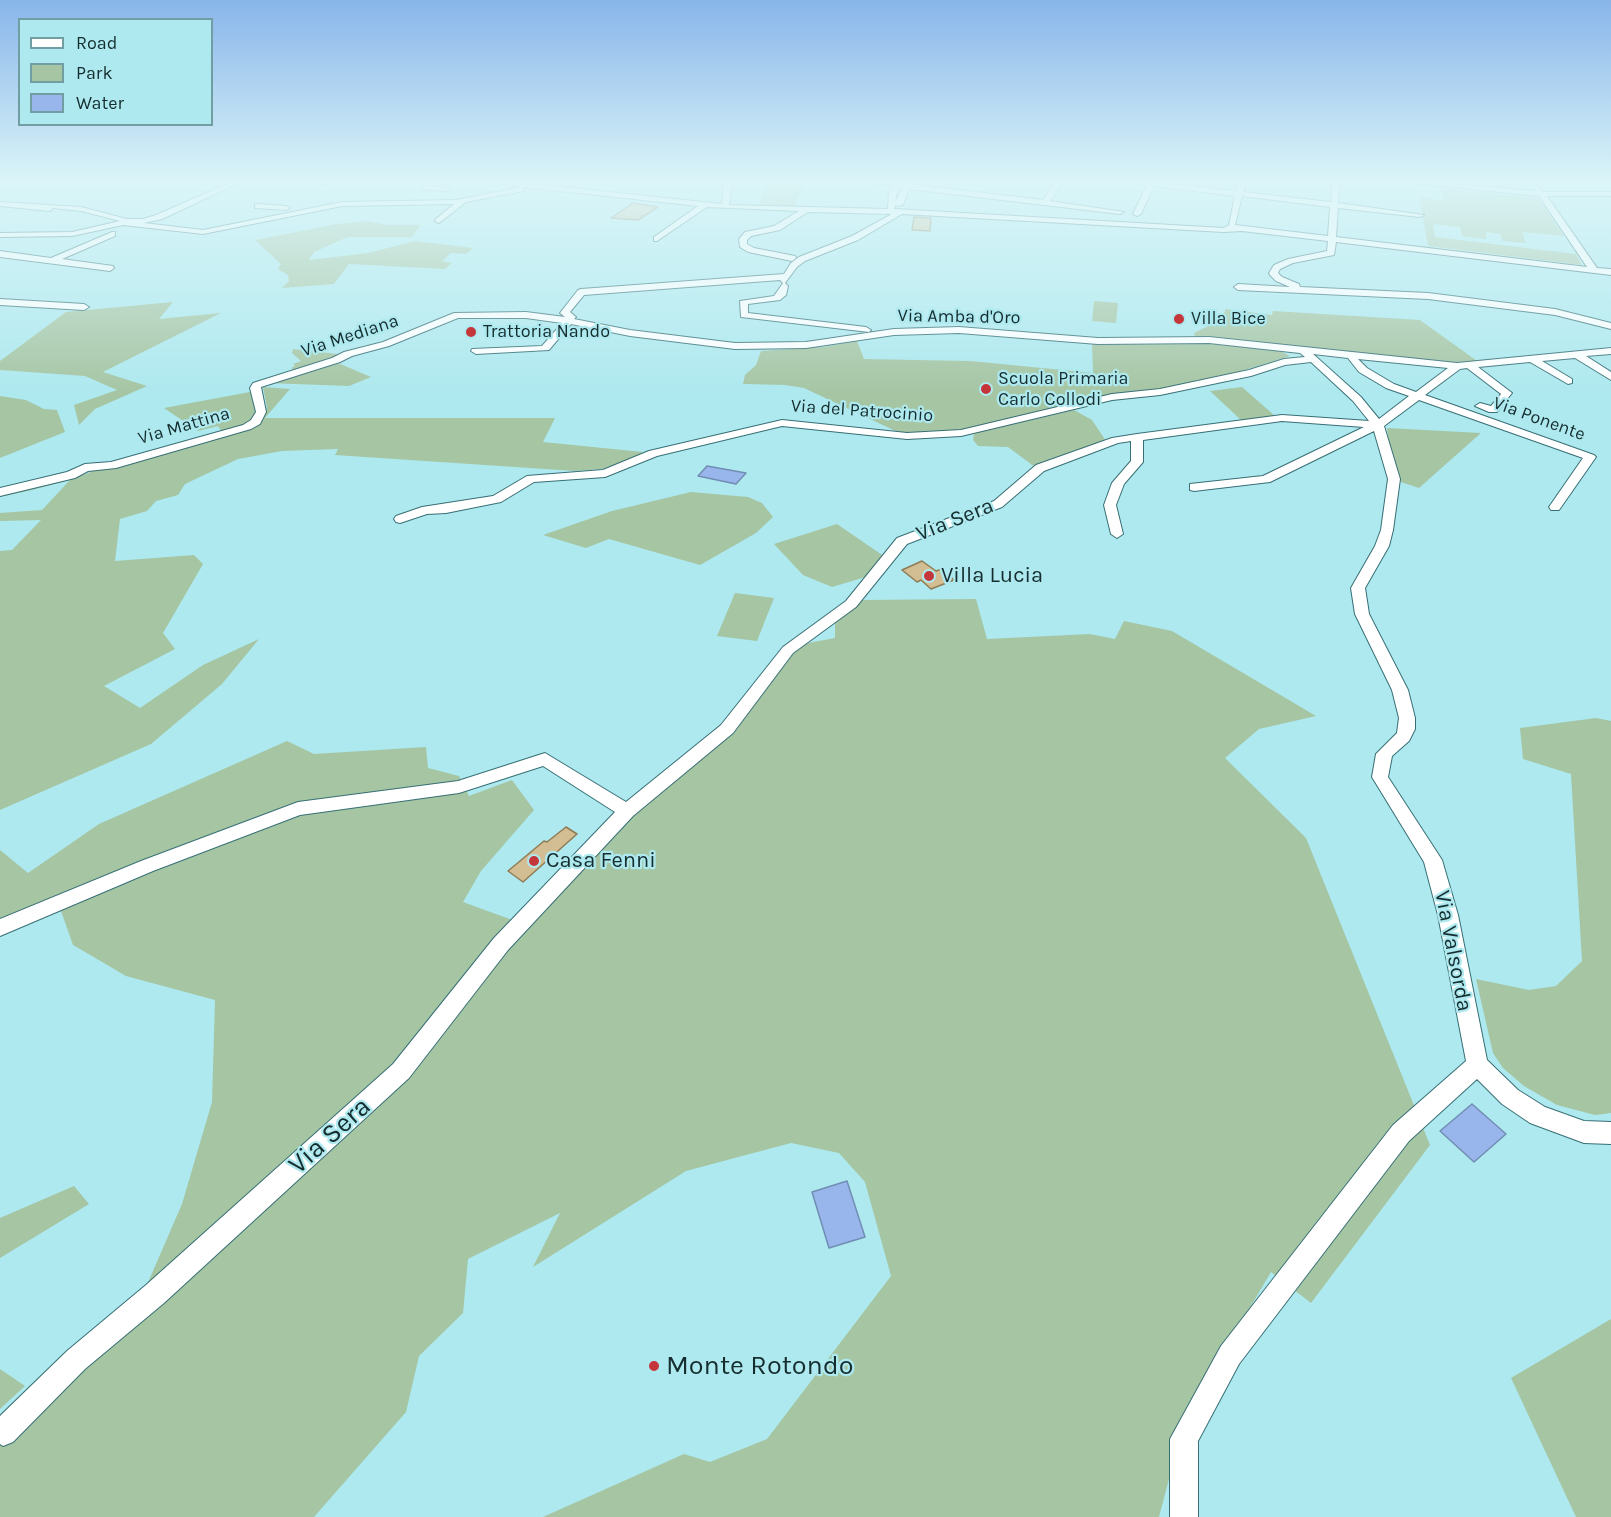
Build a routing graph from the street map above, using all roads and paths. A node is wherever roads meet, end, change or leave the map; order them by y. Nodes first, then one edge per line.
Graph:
1 (69, 253) edge
2 (765, 253) edge
3 (818, 253) edge
4 (835, 253) edge
5 (1331, 253) edge
6 (1445, 253) edge
7 (1582, 253) edge
8 (0, 254) edge
9 (792, 258) dead end
10 (52, 260) junction
11 (1519, 261) junction
12 (818, 262) dead end
13 (110, 268) dead end
14 (1594, 270) junction
15 (1611, 272) edge
16 (784, 281) junction
17 (1601, 282) dead end
18 (1238, 287) dead end
19 (1305, 289) junction
20 (0, 302) edge
21 (84, 307) dead end
22 (457, 315) joint
23 (568, 321) junction
24 (1611, 326) edge
25 (875, 334) junction
26 (1302, 349) junction
27 (476, 351) dead end
28 (1611, 351) edge
29 (1352, 354) junction
30 (1576, 354) junction
31 (1313, 359) junction
32 (1532, 359) junction
33 (1470, 365) junction
34 (1457, 366) junction
35 (1611, 377) edge
36 (1568, 381) dead end
37 (255, 388) joint
38 (1418, 396) junction
39 (1480, 406) dead end
40 (1378, 425) junction
41 (1137, 437) junction
42 (89, 469) junction
43 (0, 484) edge
44 (1194, 487) dead end
45 (0, 492) edge
46 (1555, 507) dead end
47 (400, 519) dead end
48 (1117, 534) dead end
49 (627, 811) junction
50 (0, 928) edge
51 (1477, 1065) junction
52 (1611, 1133) edge
53 (3, 1432) dead end
54 (1184, 1517) edge

1 - 10 street
2 - 9 street
3 - 16 street
4 - 12 street
5 - 19 street
6 - 11 street
7 - 14 street
8 - 10 street
10 - 13 street
11 - 14 street
11 - 17 street
14 - 15 street
16 - 23 street
16 - 25 street
18 - 19 street
19 - 24 street
20 - 21 street
22 - 23 street, Via Amba d'Oro
22 - 37 street, Via Mediana
23 - 25 street, Via Amba d'Oro
23 - 27 street
25 - 26 street, Via Amba d'Oro
26 - 29 street, Via Amba d'Oro
26 - 31 street
28 - 30 street, Via Amba d'Oro
29 - 34 street, Via Amba d'Oro
29 - 38 street
30 - 32 street, Via Amba d'Oro
30 - 35 street
31 - 40 street
31 - 47 street, Via del Patrocinio
32 - 33 street, Via Amba d'Oro
32 - 36 street
33 - 34 street, Via Amba d'Oro
33 - 39 street
34 - 38 street
37 - 42 street, Via Mattina
38 - 40 street
38 - 46 street, Via Ponente
40 - 41 street, Via Sera
40 - 44 street
40 - 51 street, Via Valsorda
41 - 48 street
41 - 49 street, Via Sera
42 - 43 street, Via Mattina
42 - 45 street, Via Mattina
49 - 50 street
49 - 53 street, Via Sera
51 - 52 street
51 - 54 street

